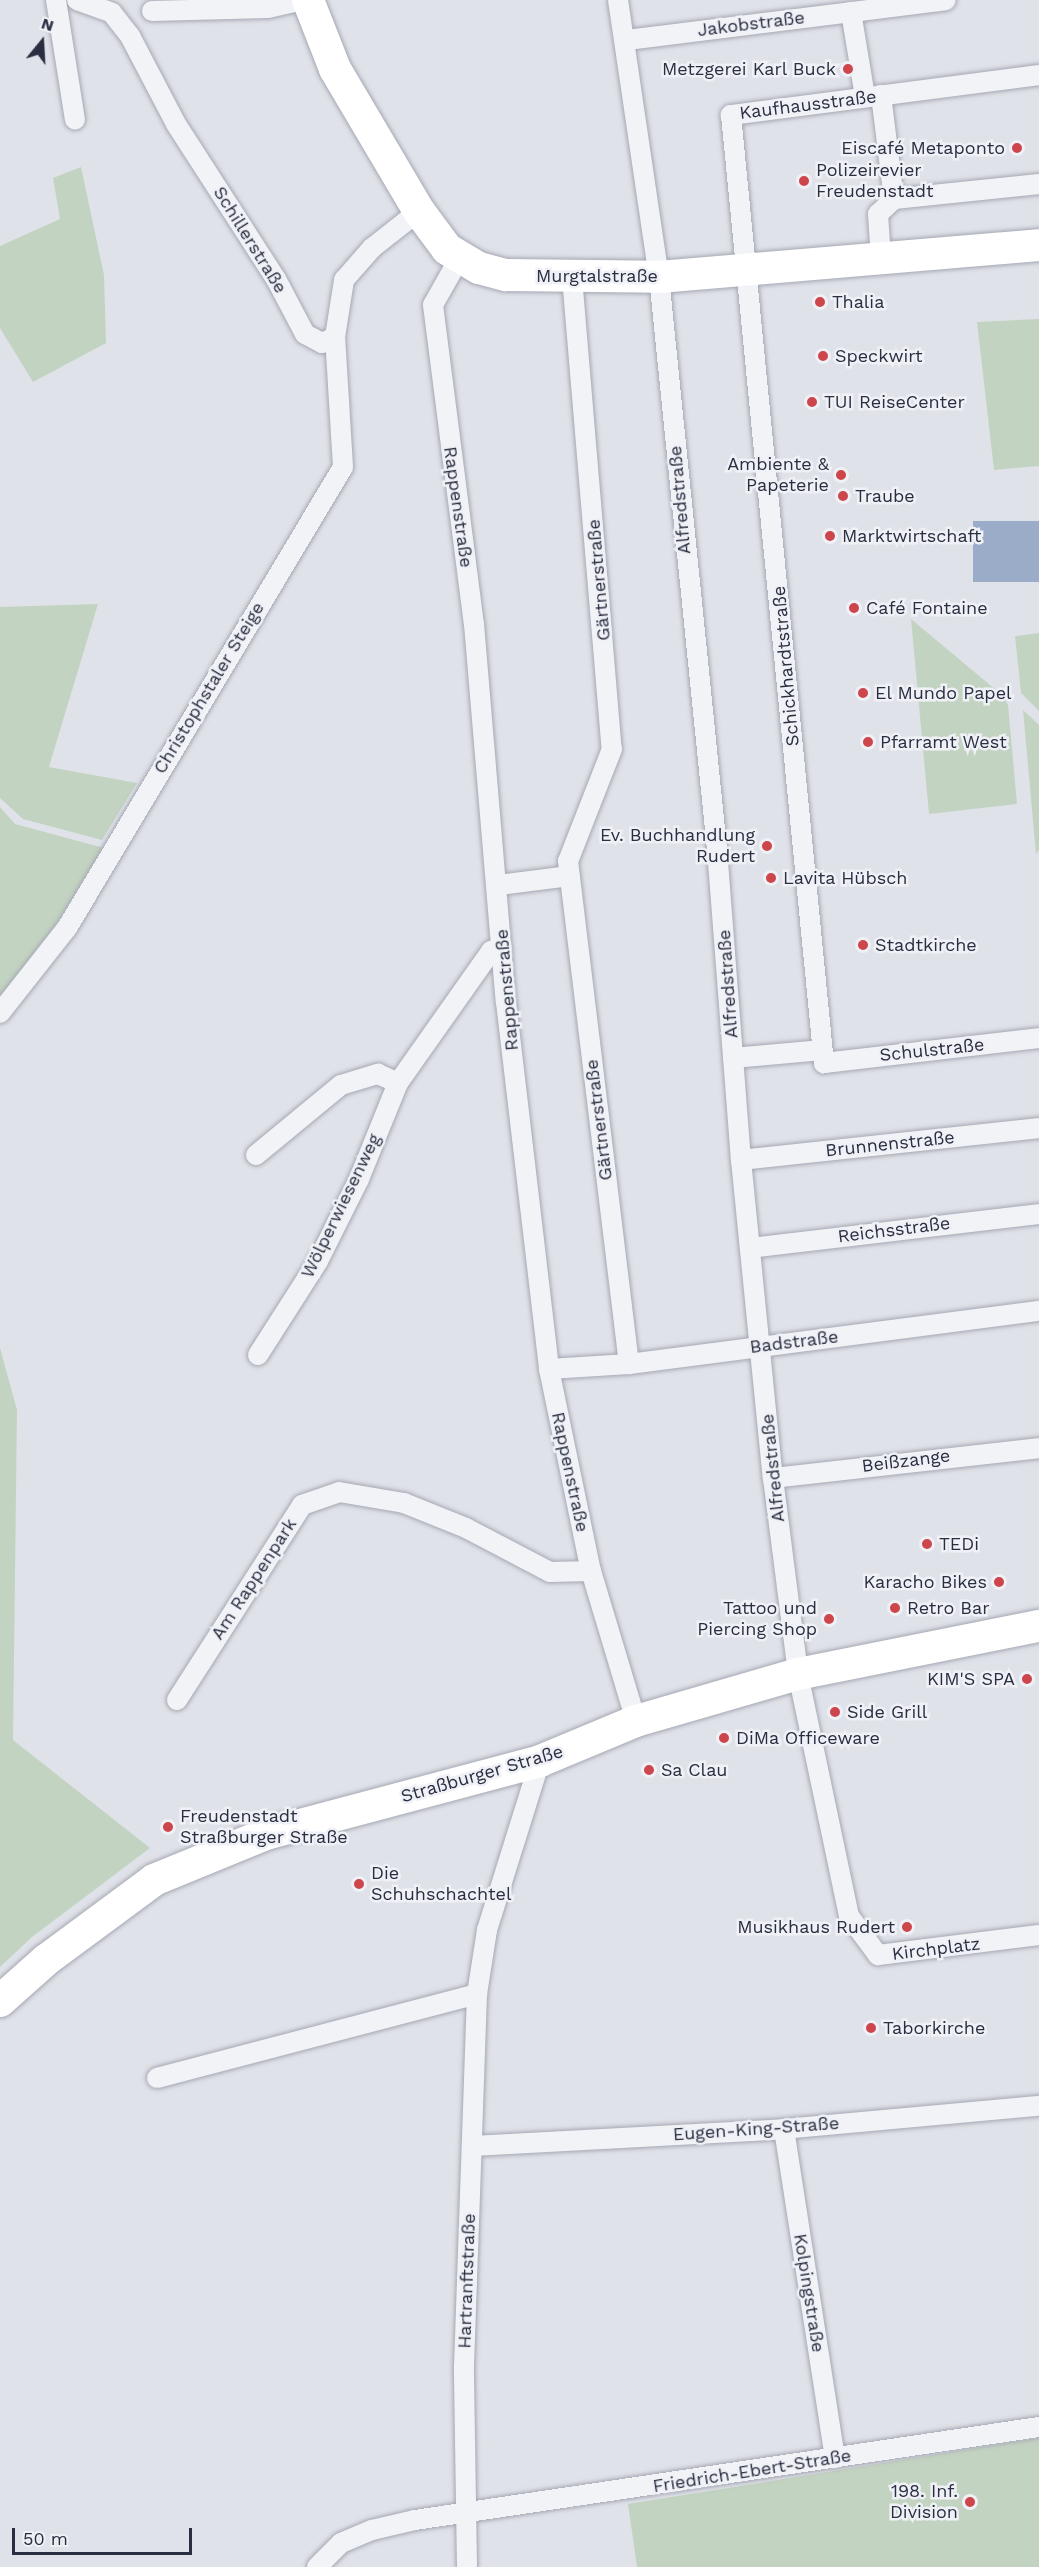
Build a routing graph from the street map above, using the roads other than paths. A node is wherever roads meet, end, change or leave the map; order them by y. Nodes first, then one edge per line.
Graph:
1 (56, 0) edge
2 (77, 0) edge
3 (306, 0) edge
4 (618, 0) edge
5 (946, 0) edge
6 (842, 8) edge
7 (152, 11) dead end
8 (627, 40) junction
9 (1039, 75) edge
10 (873, 96) junction
11 (75, 120) dead end
12 (1039, 184) edge
13 (894, 200) junction
14 (420, 211) junction
15 (1039, 245) edge
16 (460, 257) junction
17 (881, 259) junction
18 (746, 269) junction
19 (572, 277) junction
20 (659, 278) junction
21 (336, 337) junction
22 (569, 876) junction
23 (499, 885) junction
24 (502, 948) junction
25 (0, 1013) edge
26 (1039, 1038) edge
27 (823, 1056) junction
28 (733, 1059) junction
29 (398, 1083) junction
30 (1039, 1128) edge
31 (256, 1155) dead end
32 (741, 1160) junction
33 (1039, 1214) edge
34 (750, 1248) junction
35 (1039, 1311) edge
36 (760, 1346) junction
37 (258, 1355) dead end
38 (629, 1364) junction
39 (549, 1369) junction
40 (1039, 1448) edge
41 (773, 1478) junction
42 (591, 1571) junction
43 (1039, 1626) edge
44 (798, 1674) junction
45 (177, 1700) dead end
46 (636, 1721) junction
47 (540, 1761) junction
48 (1039, 1935) edge
49 (878, 1955) joint
50 (477, 1994) junction
51 (0, 2001) edge
52 (157, 2078) dead end
53 (1039, 2106) edge
54 (784, 2129) junction
55 (473, 2146) junction
56 (1039, 2427) edge
57 (834, 2458) junction
58 (464, 2513) junction
59 (317, 2567) edge
60 (467, 2567) edge

1 - 11 street
2 - 21 street, Schillerstraße
3 - 7 street
3 - 14 main road, Murgtalstraße
4 - 8 street, Alfredstraße
5 - 6 street, Jakobstraße
6 - 8 street, Jakobstraße
6 - 10 street
8 - 20 street, Alfredstraße
9 - 10 street, Kaufhausstraße
10 - 13 street
10 - 18 street, Kaufhausstraße
12 - 13 street
13 - 17 street
14 - 16 main road, Murgtalstraße
14 - 21 street
15 - 17 main road, Murgtalstraße
16 - 19 main road, Murgtalstraße
16 - 23 street, Rappenstraße
17 - 18 main road, Murgtalstraße
18 - 20 main road, Murgtalstraße
18 - 27 street, Schickhardtstraße
19 - 20 main road, Murgtalstraße
19 - 22 street, Gärtnerstraße
20 - 28 street, Alfredstraße
21 - 25 street, Christophstaler Steige
22 - 23 street
22 - 38 street, Gärtnerstraße
23 - 24 street, Rappenstraße
24 - 29 street, Wölperwiesenweg
24 - 39 street, Rappenstraße
26 - 27 street, Schulstraße
27 - 28 street, Schulstraße
28 - 32 street, Alfredstraße
29 - 31 street
29 - 37 street, Wölperwiesenweg
30 - 32 street, Brunnenstraße
32 - 34 street, Alfredstraße
33 - 34 street, Reichsstraße
34 - 36 street, Alfredstraße
35 - 36 street, Badstraße
36 - 38 street, Badstraße
36 - 41 street, Alfredstraße
38 - 39 street, Badstraße
39 - 42 street, Rappenstraße
40 - 41 street, Beißzange
41 - 44 street, Alfredstraße
42 - 45 street, Am Rappenpark
42 - 46 street, Rappenstraße
43 - 44 main road, Straßburger Straße
44 - 46 main road, Straßburger Straße
44 - 49 street, Alfredstraße
46 - 47 main road, Straßburger Straße
47 - 50 street, Hartranftstraße
47 - 51 main road, Straßburger Straße
48 - 49 street, Kirchplatz
50 - 52 street
50 - 55 street, Hartranftstraße
53 - 54 street, Eugen-King-Straße
54 - 55 street, Eugen-King-Straße
54 - 57 street, Kolpingstraße
55 - 58 street, Hartranftstraße
56 - 57 street, Friedrich-Ebert-Straße
57 - 58 street, Friedrich-Ebert-Straße
58 - 59 street, Friedrich-Ebert-Straße
58 - 60 street, Hartranftstraße

